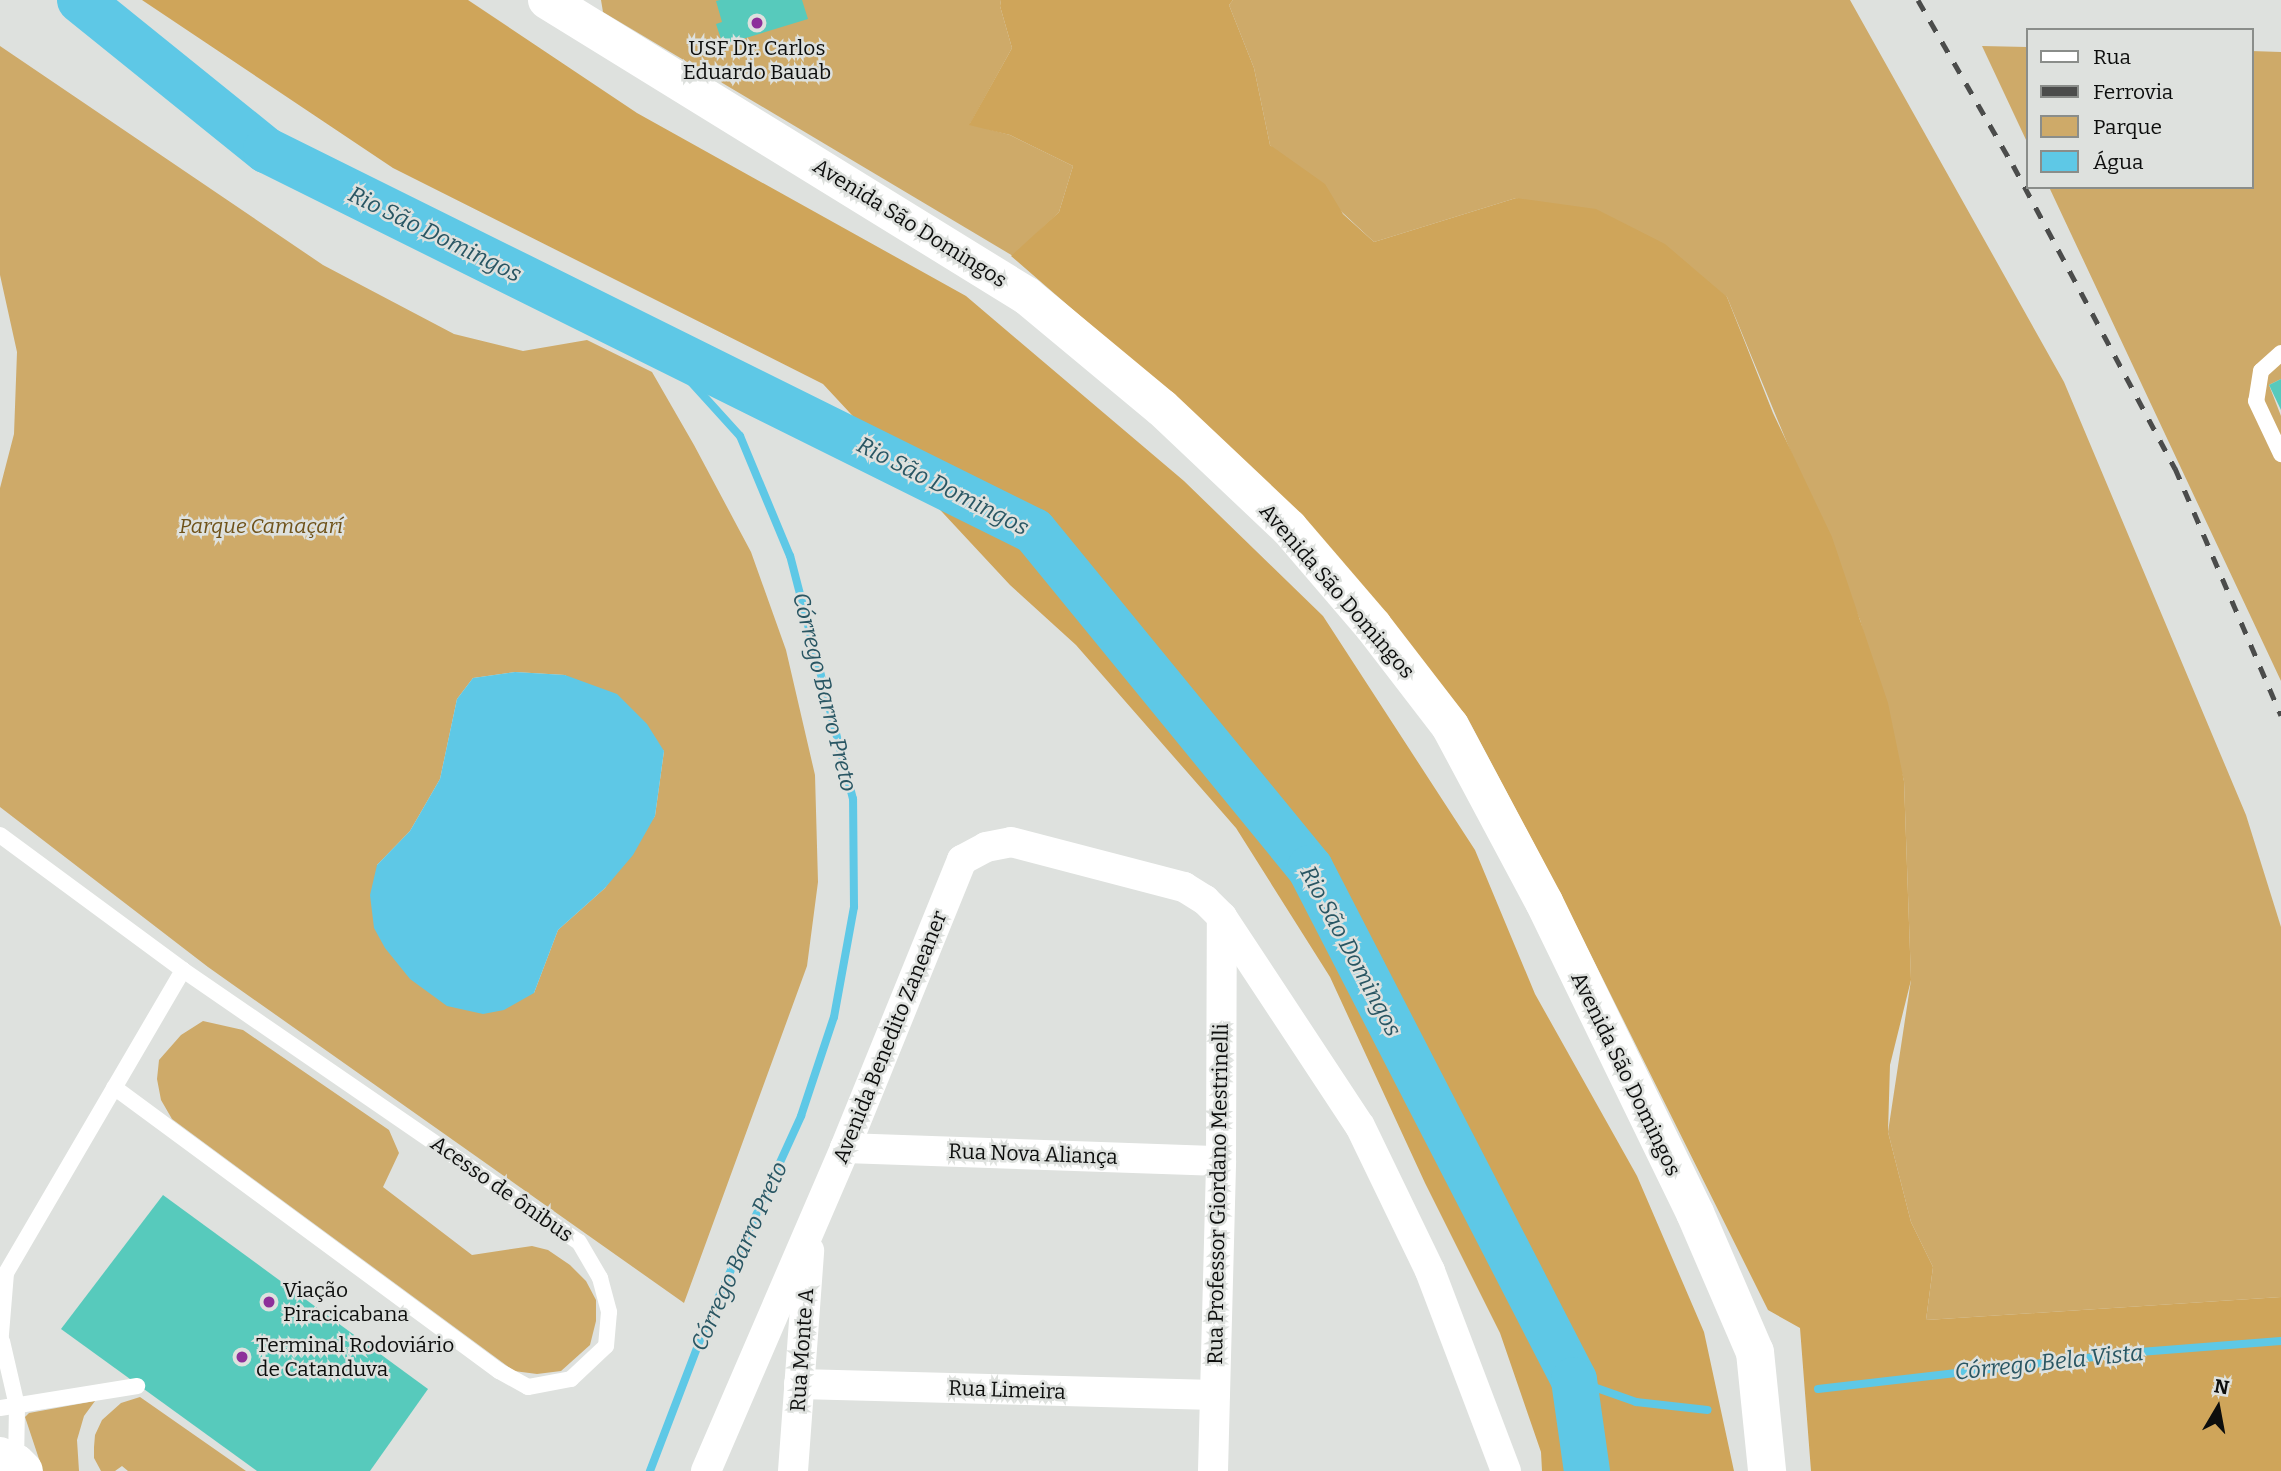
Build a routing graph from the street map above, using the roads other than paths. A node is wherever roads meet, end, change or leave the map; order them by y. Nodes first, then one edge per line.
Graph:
1 (547, 0) edge
2 (2281, 353) edge
3 (2281, 454) edge
4 (0, 835) edge
5 (1222, 917) junction
6 (183, 970) junction
7 (114, 1087) junction
8 (845, 1148) junction
9 (1221, 1161) junction
10 (811, 1228) junction
11 (1, 1343) edge
12 (799, 1384) junction
13 (137, 1386) dead end
14 (1215, 1395) junction
15 (17, 1406) junction
16 (0, 1408) edge
17 (13, 1463) edge
18 (706, 1471) edge
19 (793, 1471) edge
20 (1213, 1471) edge
21 (1506, 1471) edge
22 (1767, 1471) edge

1 - 22 street, Avenida São Domingos
2 - 3 lane
4 - 6 lane, Acesso de ônibus
5 - 8 street, Avenida Benedito Zaneaner
5 - 9 street, Rua Professor Giordano Mestrinelli
5 - 21 street
6 - 7 lane
6 - 7 lane, Acesso de ônibus
7 - 11 lane
8 - 9 street, Rua Nova Aliança
8 - 10 street, Avenida Benedito Zaneaner
9 - 14 street, Rua Professor Giordano Mestrinelli
10 - 12 street, Rua Monte A
10 - 18 street, Avenida Benedito Zaneaner
11 - 15 lane
12 - 14 street, Rua Limeira
12 - 19 street, Rua Monte A
13 - 15 lane
14 - 20 street, Rua Professor Giordano Mestrinelli
15 - 16 lane
15 - 17 lane

